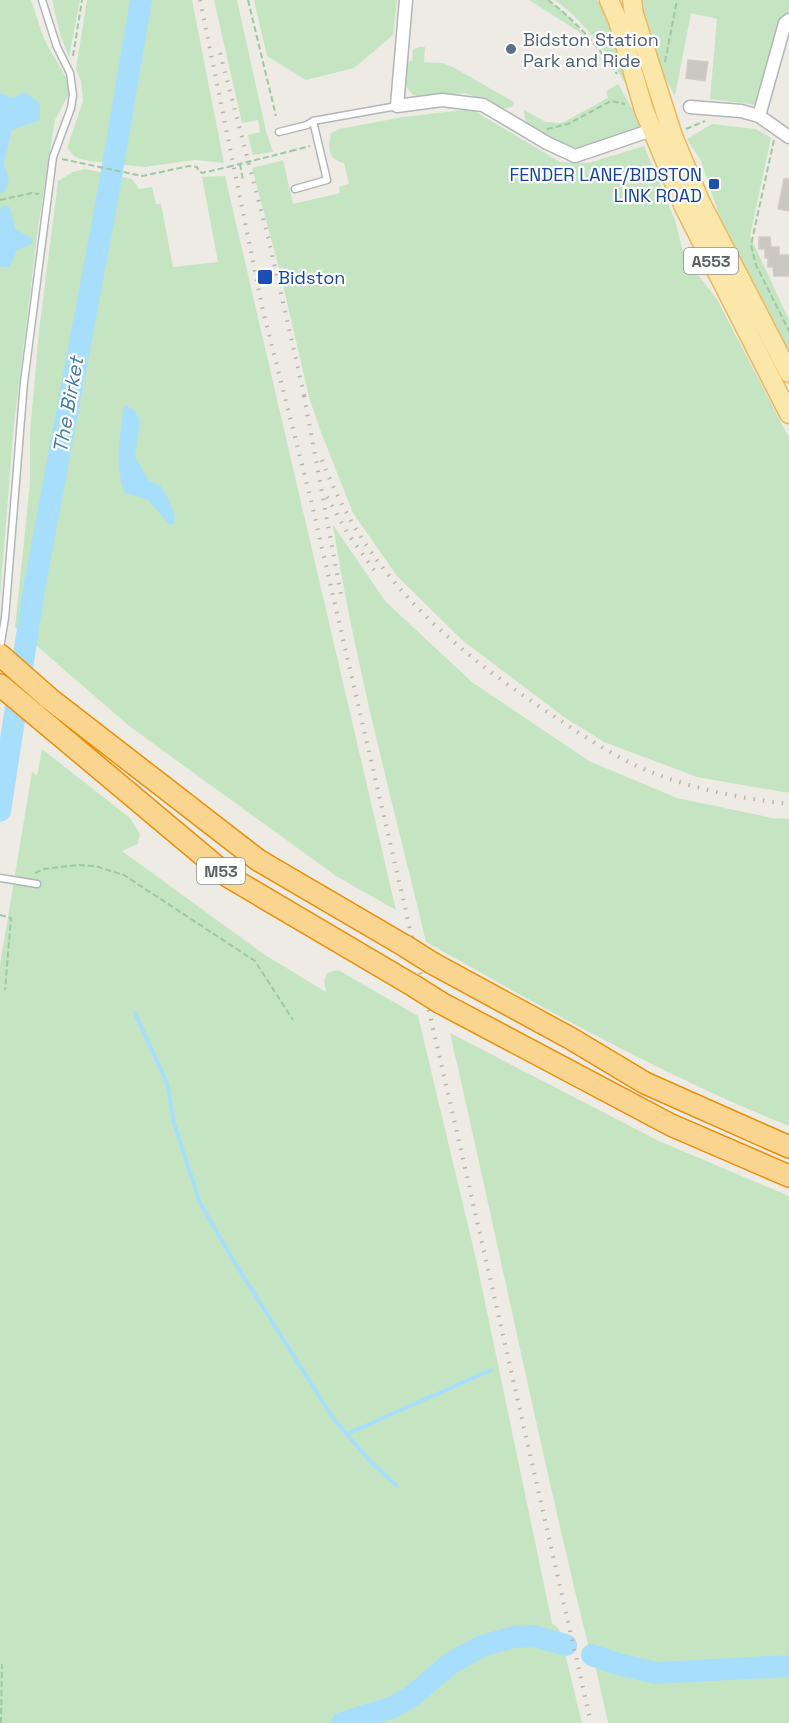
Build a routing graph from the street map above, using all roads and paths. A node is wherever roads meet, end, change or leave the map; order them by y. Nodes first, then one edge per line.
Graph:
1 (42, 0) edge
2 (82, 0) edge
3 (248, 0) edge
4 (406, 0) edge
5 (548, 0) edge
6 (609, 0) edge
7 (632, 0) edge
8 (677, 0) edge
9 (789, 20) edge
10 (664, 71) dead end
11 (70, 73) junction
12 (622, 81) dead end
13 (627, 105) dead end
14 (397, 106) junction
15 (690, 107) dead end
16 (276, 116) dead end
17 (759, 116) junction
18 (313, 121) junction
19 (776, 128) junction
20 (652, 130) junction
21 (279, 132) dead end
22 (531, 134) junction
23 (789, 137) edge
24 (308, 147) dead end
25 (53, 157) junction
26 (240, 164) junction
27 (243, 180) dead end
28 (295, 189) dead end
29 (48, 195) junction
30 (0, 200) edge
31 (789, 332) edge
32 (789, 373) edge
33 (789, 414) edge
34 (0, 648) edge
35 (0, 655) edge
36 (0, 685) edge
37 (0, 878) edge
38 (23, 882) junction
39 (37, 884) dead end
40 (0, 915) edge
41 (5, 990) dead end
42 (293, 1020) dead end
43 (789, 1148) edge
44 (789, 1176) edge
45 (2, 1664) dead end
46 (1, 1723) edge

1 - 11 lane
2 - 11 path
3 - 16 path
4 - 14 street
5 - 12 path
6 - 20 main road, A553
7 - 32 main road, A553
8 - 10 path
9 - 17 street
11 - 25 lane
13 - 22 path
14 - 18 lane
14 - 22 street
15 - 17 street
17 - 19 street
18 - 21 lane
18 - 28 lane
19 - 23 street
19 - 31 path
20 - 22 street
20 - 33 main road, A553
24 - 26 path, bridge
25 - 26 path, bridge
25 - 29 lane
26 - 27 path
29 - 30 path
29 - 34 lane
35 - 43 highway, M53, bridge
36 - 44 highway, M53, bridge
37 - 38 lane
38 - 39 lane
38 - 42 path
40 - 41 path
45 - 46 path

